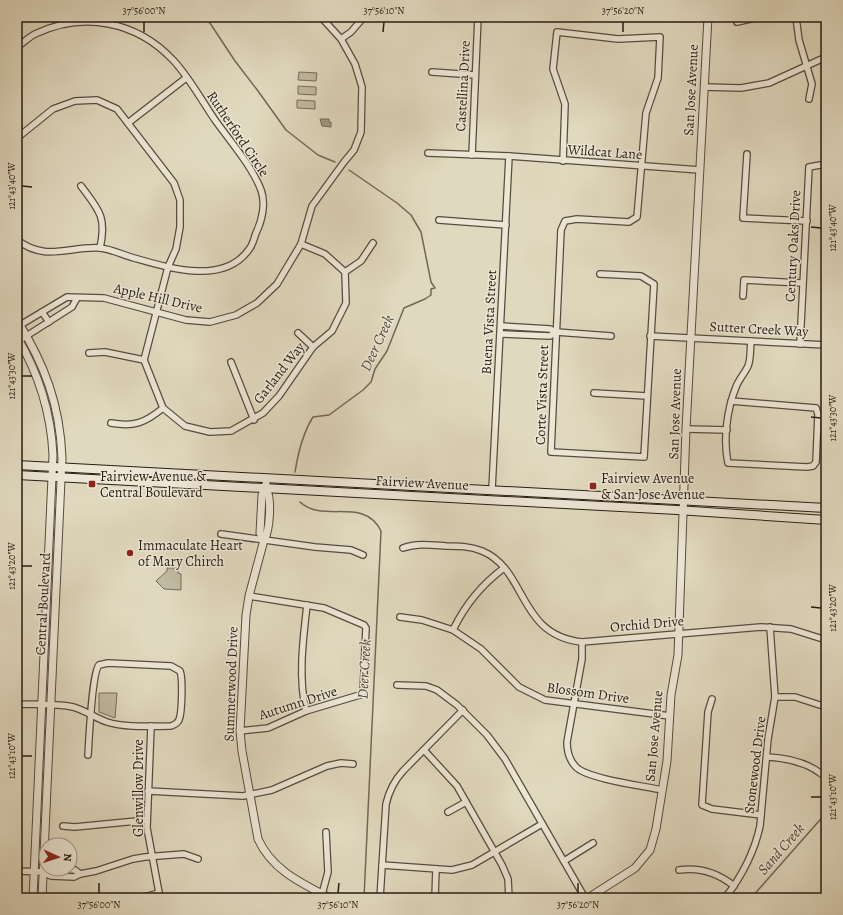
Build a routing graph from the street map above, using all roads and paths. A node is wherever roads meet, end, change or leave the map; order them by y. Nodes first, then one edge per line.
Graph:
1 (321, 17) edge
2 (364, 17) edge
3 (478, 17) edge
4 (708, 17) edge
5 (759, 17) edge
6 (796, 17) edge
7 (737, 22) dead end
8 (341, 39) junction
9 (17, 47) edge
10 (826, 56) edge
11 (806, 65) junction
12 (432, 72) dead end
13 (475, 75) junction
14 (186, 78) junction
15 (704, 87) junction
16 (809, 99) dead end
17 (128, 123) junction
18 (17, 138) edge
19 (428, 153) dead end
20 (746, 154) dead end
21 (472, 155) junction
22 (510, 156) junction
23 (563, 161) junction
24 (826, 164) edge
25 (642, 167) junction
26 (700, 170) junction
27 (81, 186) dead end
28 (439, 220) dead end
29 (807, 221) junction
30 (506, 225) junction
31 (17, 240) edge
32 (373, 243) dead end
33 (301, 244) junction
34 (100, 248) junction
35 (168, 267) junction
36 (345, 272) junction
37 (600, 274) dead end
38 (802, 283) junction
39 (743, 296) dead end
40 (77, 298) junction
41 (55, 304) junction
42 (42, 312) junction
43 (155, 313) junction
44 (61, 314) junction
45 (48, 322) junction
46 (18, 324) edge
47 (501, 326) junction
48 (556, 332) junction
49 (298, 333) dead end
50 (501, 334) junction
51 (27, 336) junction
52 (611, 336) dead end
53 (650, 336) junction
54 (691, 337) junction
55 (18, 340) edge
56 (751, 341) junction
57 (800, 344) junction
58 (826, 345) edge
59 (313, 348) junction
60 (89, 353) dead end
61 (144, 360) junction
62 (231, 362) dead end
63 (594, 393) dead end
64 (647, 396) junction
65 (731, 400) junction
66 (163, 408) junction
67 (254, 420) junction
68 (111, 423) dead end
69 (686, 429) junction
70 (727, 430) junction
71 (17, 465) edge
72 (52, 467) junction
73 (62, 468) junction
74 (17, 475) edge
75 (52, 477) junction
76 (62, 478) junction
77 (267, 479) junction
78 (266, 488) junction
79 (492, 489) junction
80 (684, 499) junction
81 (826, 508) edge
82 (684, 510) junction
83 (826, 520) edge
84 (220, 534) dead end
85 (264, 540) junction
86 (403, 548) dead end
87 (363, 555) dead end
88 (504, 568) junction
89 (249, 596) junction
90 (307, 605) junction
91 (400, 617) dead end
92 (770, 627) junction
93 (453, 630) junction
94 (679, 634) junction
95 (826, 640) edge
96 (582, 642) junction
97 (397, 685) dead end
98 (775, 698) junction
99 (712, 699) dead end
100 (17, 704) edge
101 (41, 705) junction
102 (50, 705) junction
103 (574, 705) junction
104 (826, 707) edge
105 (462, 710) junction
106 (306, 711) junction
107 (92, 715) junction
108 (670, 716) junction
109 (151, 726) junction
110 (240, 731) junction
111 (424, 750) junction
112 (88, 755) dead end
113 (767, 757) junction
114 (353, 764) dead end
115 (823, 775) dead end
116 (662, 790) junction
117 (148, 791) junction
118 (249, 795) junction
119 (466, 802) junction
120 (448, 812) dead end
121 (761, 815) junction
122 (147, 820) junction
123 (542, 824) junction
124 (63, 826) dead end
125 (326, 832) dead end
126 (44, 837) edge
127 (593, 843) dead end
128 (495, 851) junction
129 (152, 856) junction
130 (198, 859) dead end
131 (564, 861) junction
132 (382, 865) junction
133 (436, 869) junction
134 (679, 870) dead end
135 (17, 871) edge
136 (34, 872) junction
137 (38, 872) edge
138 (80, 874) edge
139 (43, 877) edge
140 (734, 886) junction
141 (159, 896) edge
142 (321, 896) edge
143 (33, 898) edge
144 (42, 898) edge
145 (140, 898) edge
146 (330, 898) edge
147 (380, 898) edge
148 (435, 898) edge
149 (508, 898) edge
150 (586, 898) edge
151 (725, 898) edge

1 - 8 street, Apple Hill Drive
2 - 8 street
3 - 13 street, Castellina Drive
4 - 15 street, San Jose Avenue
5 - 7 street
6 - 11 street
8 - 33 street, Apple Hill Drive
9 - 14 street, Rutherford Circle
10 - 11 street
11 - 15 street
11 - 16 street
12 - 13 street
13 - 21 street, Castellina Drive
14 - 17 street
14 - 35 street, Rutherford Circle
15 - 26 street, San Jose Avenue
17 - 18 street
17 - 35 street
19 - 21 street, Wildcat Lane
20 - 29 street
21 - 22 street, Wildcat Lane
22 - 23 street, Wildcat Lane
22 - 30 street, Buena Vista Street
23 - 25 street, Wildcat Lane
23 - 25 street
24 - 29 street, Century Oaks Drive
25 - 26 street, Wildcat Lane
25 - 48 street, Corte Vista Street
26 - 54 street, San Jose Avenue
27 - 34 street
28 - 30 street
29 - 38 street, Century Oaks Drive
30 - 47 street, Buena Vista Street
31 - 34 street, Rutherford Circle
32 - 36 street
33 - 36 street
33 - 43 street, Apple Hill Drive
34 - 35 street, Rutherford Circle
35 - 43 street
36 - 59 street, Garland Way
37 - 53 street, Corte Vista Street
38 - 39 street
38 - 57 street, Century Oaks Drive
40 - 41 street, Apple Hill Drive
40 - 43 street, Apple Hill Drive
40 - 44 street
41 - 42 street, Apple Hill Drive
41 - 44 street
42 - 45 street
42 - 46 street, Apple Hill Drive
43 - 61 street
44 - 45 street
45 - 51 street
46 - 51 street, Central Boulevard
47 - 48 street
47 - 50 street, Buena Vista Street
48 - 50 street
48 - 52 street
48 - 64 street, Corte Vista Street
49 - 59 street
50 - 79 street, Buena Vista Street
51 - 55 street
51 - 73 street, Central Boulevard
53 - 54 street, Sutter Creek Way
53 - 64 street, Corte Vista Street
54 - 56 street, Sutter Creek Way
54 - 69 street, San Jose Avenue
55 - 72 street, Central Boulevard
56 - 57 street, Sutter Creek Way
56 - 65 street
57 - 58 street, Sutter Creek Way
59 - 67 street, Garland Way
60 - 61 street
61 - 66 street, Garland Way
62 - 67 street
63 - 64 street
65 - 70 street
65 - 70 street
66 - 67 street, Garland Way
66 - 68 street
69 - 70 street
69 - 80 street, San Jose Avenue
71 - 72 main road, Fairview Avenue
72 - 73 main road, Fairview Avenue
72 - 75 street, Central Boulevard
73 - 76 street, Central Boulevard
73 - 77 main road, Fairview Avenue
74 - 75 main road, Fairview Avenue
75 - 76 main road, Fairview Avenue
75 - 101 street, Central Boulevard
76 - 78 main road, Fairview Avenue
76 - 102 street, Central Boulevard
77 - 78 street, Summerwood Drive
77 - 79 main road, Fairview Avenue
78 - 82 main road, Fairview Avenue
78 - 85 street, Summerwood Drive
79 - 80 main road, Fairview Avenue
80 - 81 main road, Fairview Avenue
80 - 82 street, San Jose Avenue
82 - 83 main road, Fairview Avenue
82 - 94 street, San Jose Avenue
84 - 85 street
85 - 87 street
85 - 89 street, Summerwood Drive
86 - 88 street, Orchid Drive
88 - 93 street
88 - 96 street, Orchid Drive
89 - 90 street
89 - 110 street, Summerwood Drive
90 - 106 street
90 - 106 street, Autumn Drive
91 - 93 street, Blossom Drive
92 - 94 street, Orchid Drive
92 - 95 street, Orchid Drive
92 - 98 street, Stonewood Drive
93 - 103 street, Blossom Drive
94 - 96 street, Orchid Drive
94 - 108 street, San Jose Avenue
96 - 103 street
97 - 105 street
98 - 104 street
98 - 113 street, Stonewood Drive
99 - 121 street
100 - 101 street
101 - 102 street
101 - 136 street, Central Boulevard
102 - 107 street
102 - 126 street, Central Boulevard
103 - 108 street, Blossom Drive
103 - 116 street
105 - 111 street
105 - 123 street
106 - 110 street, Autumn Drive
107 - 109 street
107 - 109 street
107 - 112 street
108 - 116 street, San Jose Avenue
109 - 117 street, Glenwillow Drive
110 - 118 street, Summerwood Drive
111 - 119 street
111 - 132 street
113 - 115 street
113 - 121 street, Stonewood Drive
114 - 118 street
116 - 150 street, San Jose Avenue
117 - 118 street
117 - 122 street, Glenwillow Drive
118 - 142 street, Summerwood Drive
119 - 120 street
119 - 128 street
121 - 140 street, Stonewood Drive
122 - 124 street
122 - 129 street, Glenwillow Drive
123 - 128 street
123 - 131 street
125 - 142 street
127 - 131 street
128 - 133 street
128 - 149 street
129 - 130 street
129 - 138 street
129 - 141 street, Glenwillow Drive
131 - 150 street
132 - 133 street
132 - 147 street
133 - 148 street
134 - 140 street
135 - 136 street
136 - 137 street
136 - 143 street, Central Boulevard
139 - 144 street, Central Boulevard
140 - 151 street, Stonewood Drive
141 - 145 street
142 - 146 street

